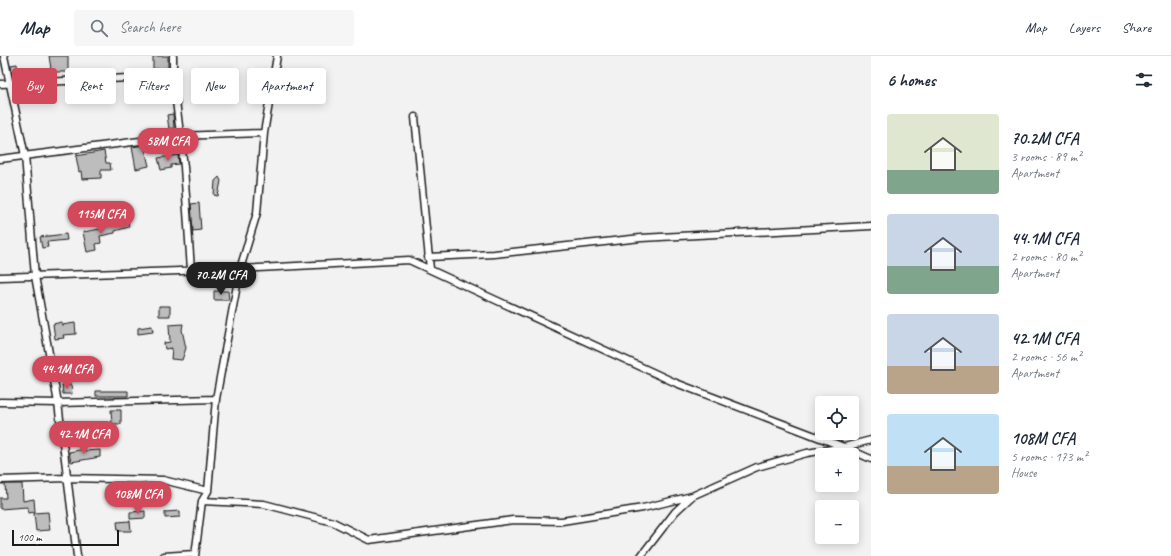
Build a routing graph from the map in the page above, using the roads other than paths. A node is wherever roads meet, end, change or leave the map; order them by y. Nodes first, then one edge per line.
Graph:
1 (4, 56) edge
2 (173, 56) edge
3 (277, 56) edge
4 (173, 68) edge
5 (124, 78) edge
6 (0, 84) edge
7 (9, 84) junction
8 (176, 104) edge
9 (415, 117) dead end
10 (264, 133) junction
11 (179, 136) junction
12 (25, 156) junction
13 (0, 159) edge
14 (871, 226) edge
15 (428, 257) junction
16 (240, 269) junction
17 (430, 269) junction
18 (192, 270) junction
19 (35, 276) junction
20 (0, 277) edge
21 (216, 399) junction
22 (0, 402) edge
23 (58, 403) junction
24 (871, 440) edge
25 (844, 447) junction
26 (871, 459) edge
27 (67, 478) junction
28 (0, 480) edge
29 (208, 490) junction
30 (692, 496) junction
31 (202, 501) junction
32 (195, 555) edge
33 (77, 556) edge
34 (164, 556) edge
35 (641, 556) edge

1 - 7 street
2 - 4 street
3 - 10 street
5 - 7 street
6 - 7 street
7 - 12 street
8 - 11 street
9 - 15 street
10 - 11 street
10 - 16 street
11 - 12 street
11 - 18 street
12 - 13 street
12 - 19 street
14 - 15 street
15 - 17 street
16 - 17 street
16 - 18 street
16 - 21 street
17 - 25 street
18 - 19 street
19 - 20 street
19 - 23 street
21 - 23 street
21 - 29 street
22 - 23 street
23 - 27 street
24 - 25 street
25 - 26 street
25 - 30 street
27 - 28 street
27 - 29 street
27 - 33 street
29 - 31 street
30 - 31 street
30 - 35 street
31 - 32 street
32 - 34 street

